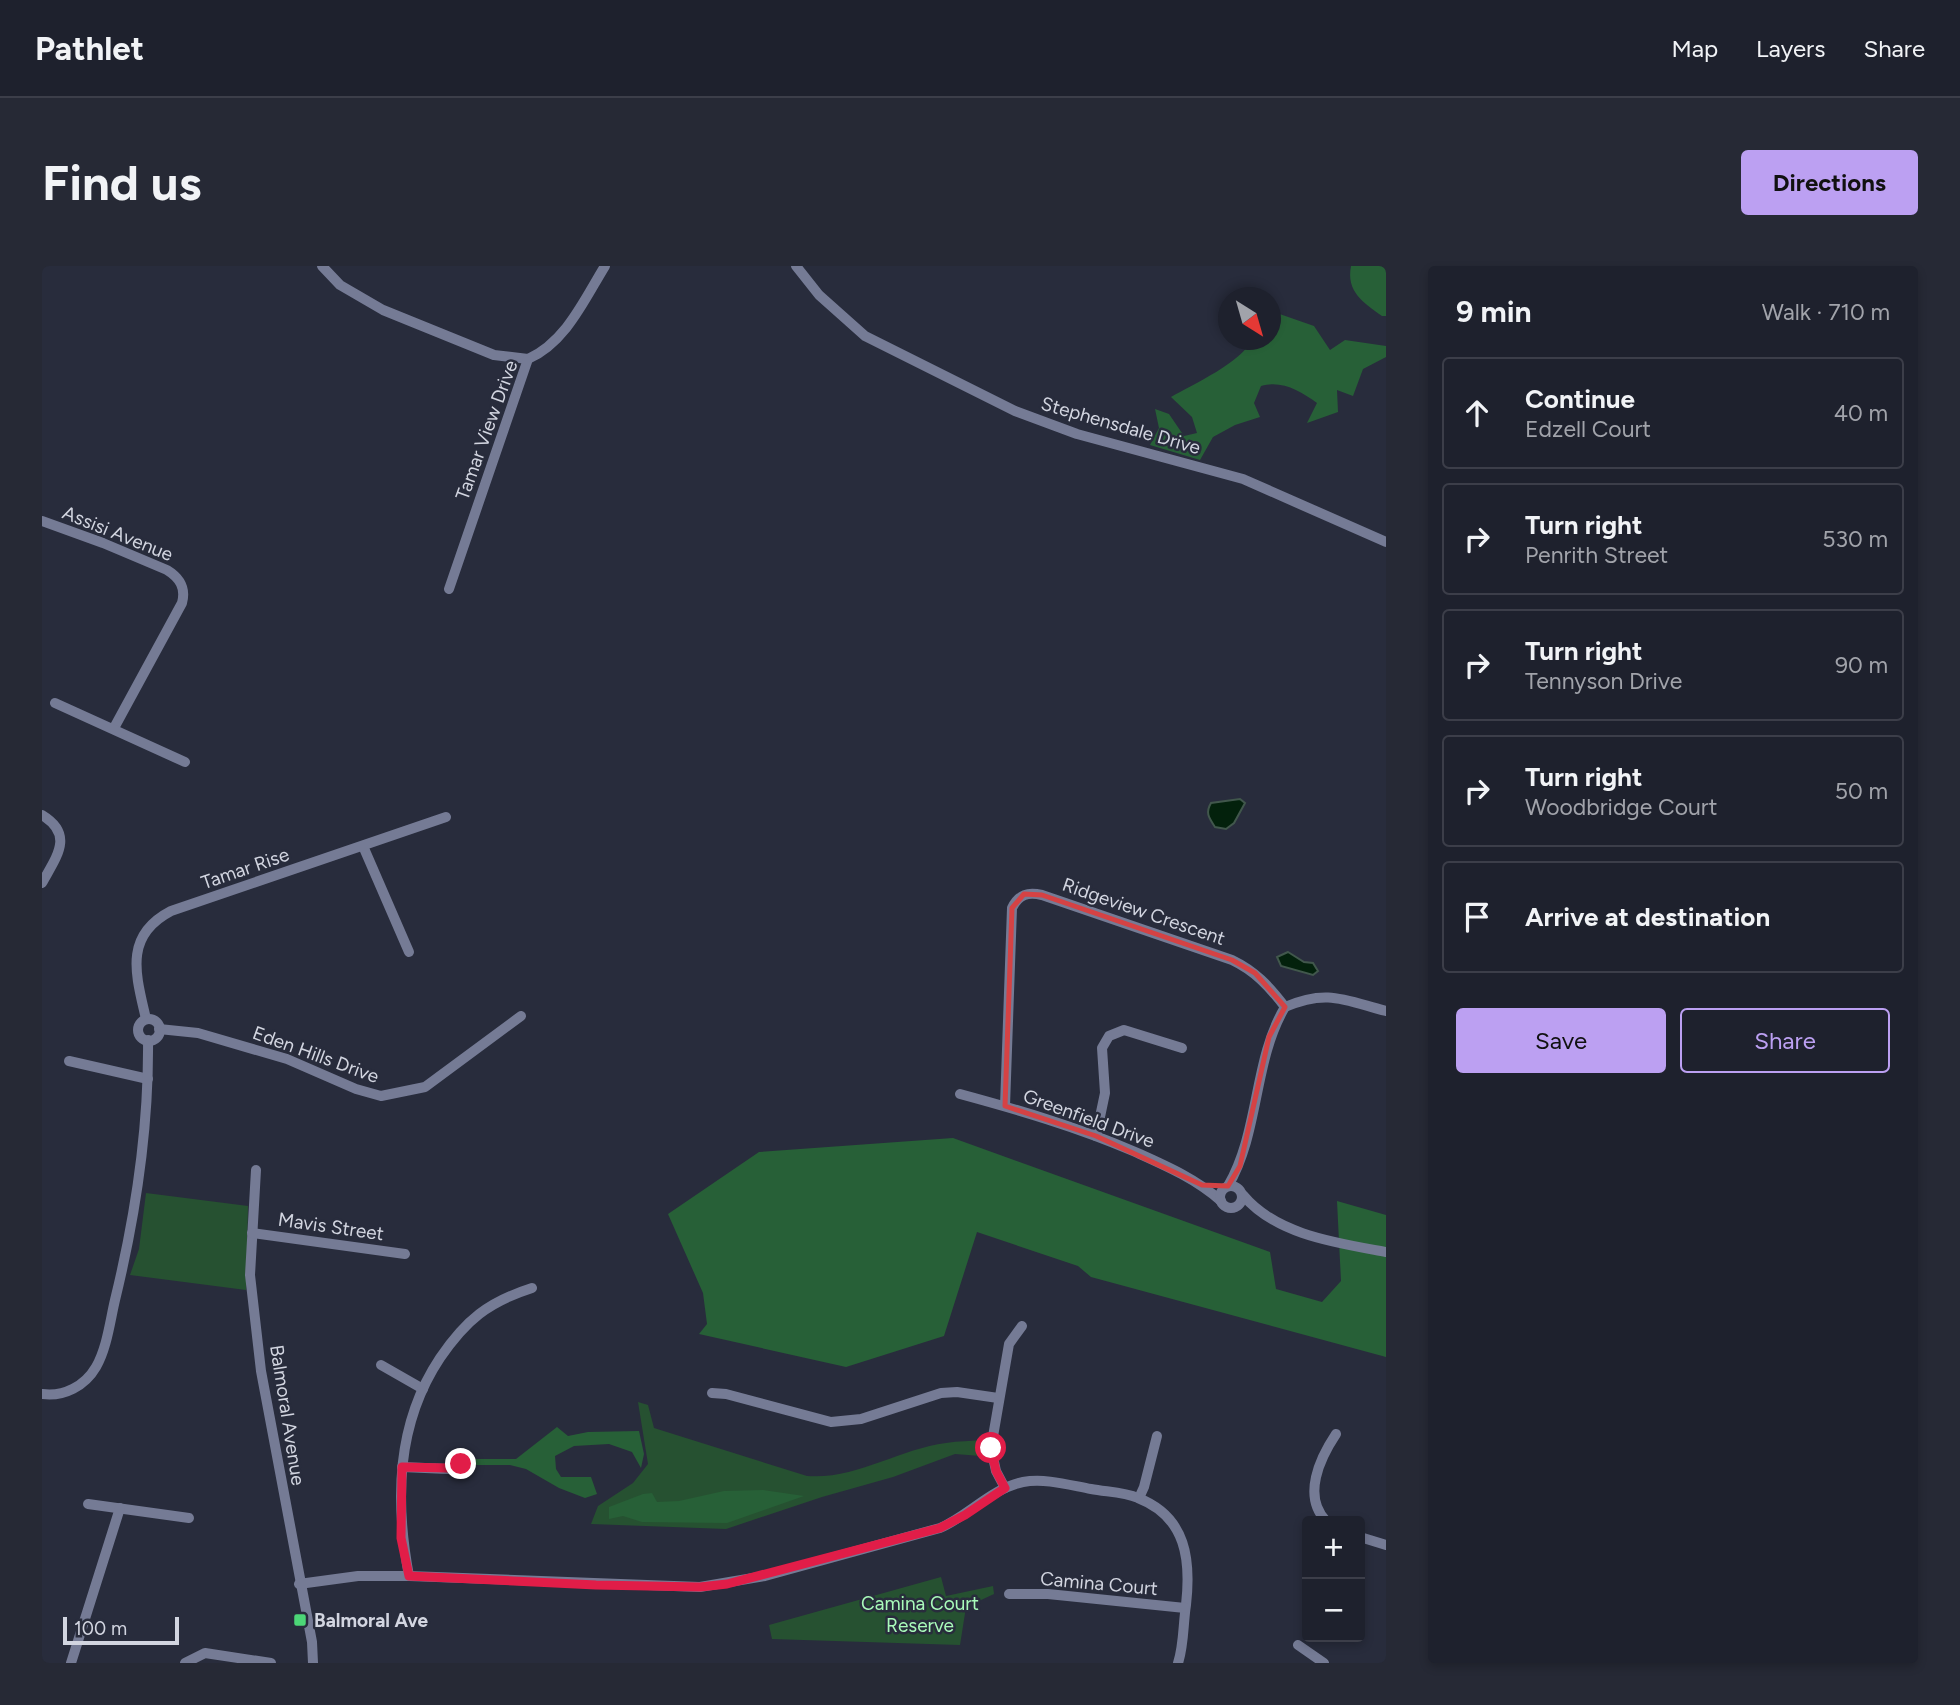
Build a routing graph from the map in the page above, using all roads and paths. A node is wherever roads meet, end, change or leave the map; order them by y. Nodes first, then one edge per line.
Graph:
1 (322, 266) edge
2 (605, 266) edge
3 (796, 266) edge
4 (528, 359) junction
5 (42, 521) edge
6 (1386, 542) edge
7 (449, 589) dead end
8 (55, 703) dead end
9 (114, 728) junction
10 (185, 762) dead end
11 (42, 815) edge
12 (446, 817) dead end
13 (363, 846) junction
14 (42, 883) edge
15 (409, 952) dead end
16 (1284, 1007) junction
17 (1386, 1011) edge
18 (522, 1016) dead end
19 (146, 1019) junction
20 (159, 1029) junction
21 (148, 1040) junction
22 (1182, 1048) dead end
23 (69, 1060) dead end
24 (148, 1079) junction
25 (960, 1094) dead end
26 (1005, 1106) junction
27 (1096, 1136) junction
28 (1240, 1166) junction
29 (256, 1170) dead end
30 (1202, 1185) junction
31 (1227, 1186) junction
32 (1242, 1193) junction
33 (1221, 1201) junction
34 (1232, 1208) junction
35 (1255, 1210) junction
36 (252, 1233) junction
37 (1386, 1252) edge
38 (405, 1254) dead end
39 (532, 1288) dead end
40 (1022, 1326) dead end
41 (381, 1365) dead end
42 (423, 1389) junction
43 (712, 1393) dead end
44 (42, 1394) edge
45 (998, 1398) junction
46 (1336, 1434) dead end
47 (1157, 1436) dead end
48 (463, 1463) dead end
49 (402, 1467) junction
50 (1005, 1488) junction
51 (1139, 1498) junction
52 (88, 1504) dead end
53 (120, 1508) junction
54 (1322, 1516) edge
55 (189, 1518) dead end
56 (1365, 1539) edge
57 (1386, 1545) edge
58 (409, 1576) junction
59 (299, 1584) junction
60 (1009, 1594) dead end
61 (1185, 1608) junction
62 (1298, 1645) dead end
63 (71, 1663) edge
64 (185, 1663) edge
65 (271, 1663) edge
66 (313, 1663) edge
67 (1178, 1663) edge
68 (1324, 1663) edge

1 - 4 street
2 - 4 street, Tamar View Drive
3 - 6 street, Stephensdale Drive
4 - 7 street, Tamar View Drive
5 - 9 street, Assisi Avenue
8 - 9 street
9 - 10 street
11 - 14 street
12 - 13 street, Tamar Rise
13 - 15 street
13 - 19 street, Tamar Rise
16 - 17 street
16 - 26 street, Ridgeview Crescent
16 - 28 street
18 - 20 street, Eden Hills Drive
19 - 20 street
19 - 21 street
20 - 21 street
21 - 24 street
22 - 27 street
23 - 24 street
24 - 44 street
25 - 26 street, Greenfield Drive
26 - 27 street, Greenfield Drive
27 - 30 street, Greenfield Drive
28 - 31 street
28 - 32 street
29 - 36 street, Balmoral Avenue
30 - 31 street, Greenfield Drive
30 - 33 street, Greenfield Drive
31 - 32 street
31 - 33 street
32 - 34 street
32 - 35 street
33 - 34 street
34 - 35 street
35 - 37 street
36 - 38 street, Mavis Street
36 - 59 street, Balmoral Avenue
39 - 42 street
40 - 45 street
41 - 42 street
42 - 49 street
43 - 45 street
45 - 50 street
46 - 54 street
47 - 51 street
48 - 49 street
49 - 58 street
50 - 51 street
50 - 58 street
51 - 61 street
52 - 53 street
53 - 55 street
53 - 63 street
56 - 57 street
58 - 59 street
59 - 66 street, Balmoral Avenue
60 - 61 street, Camina Court
61 - 67 street
62 - 68 street
64 - 65 street

